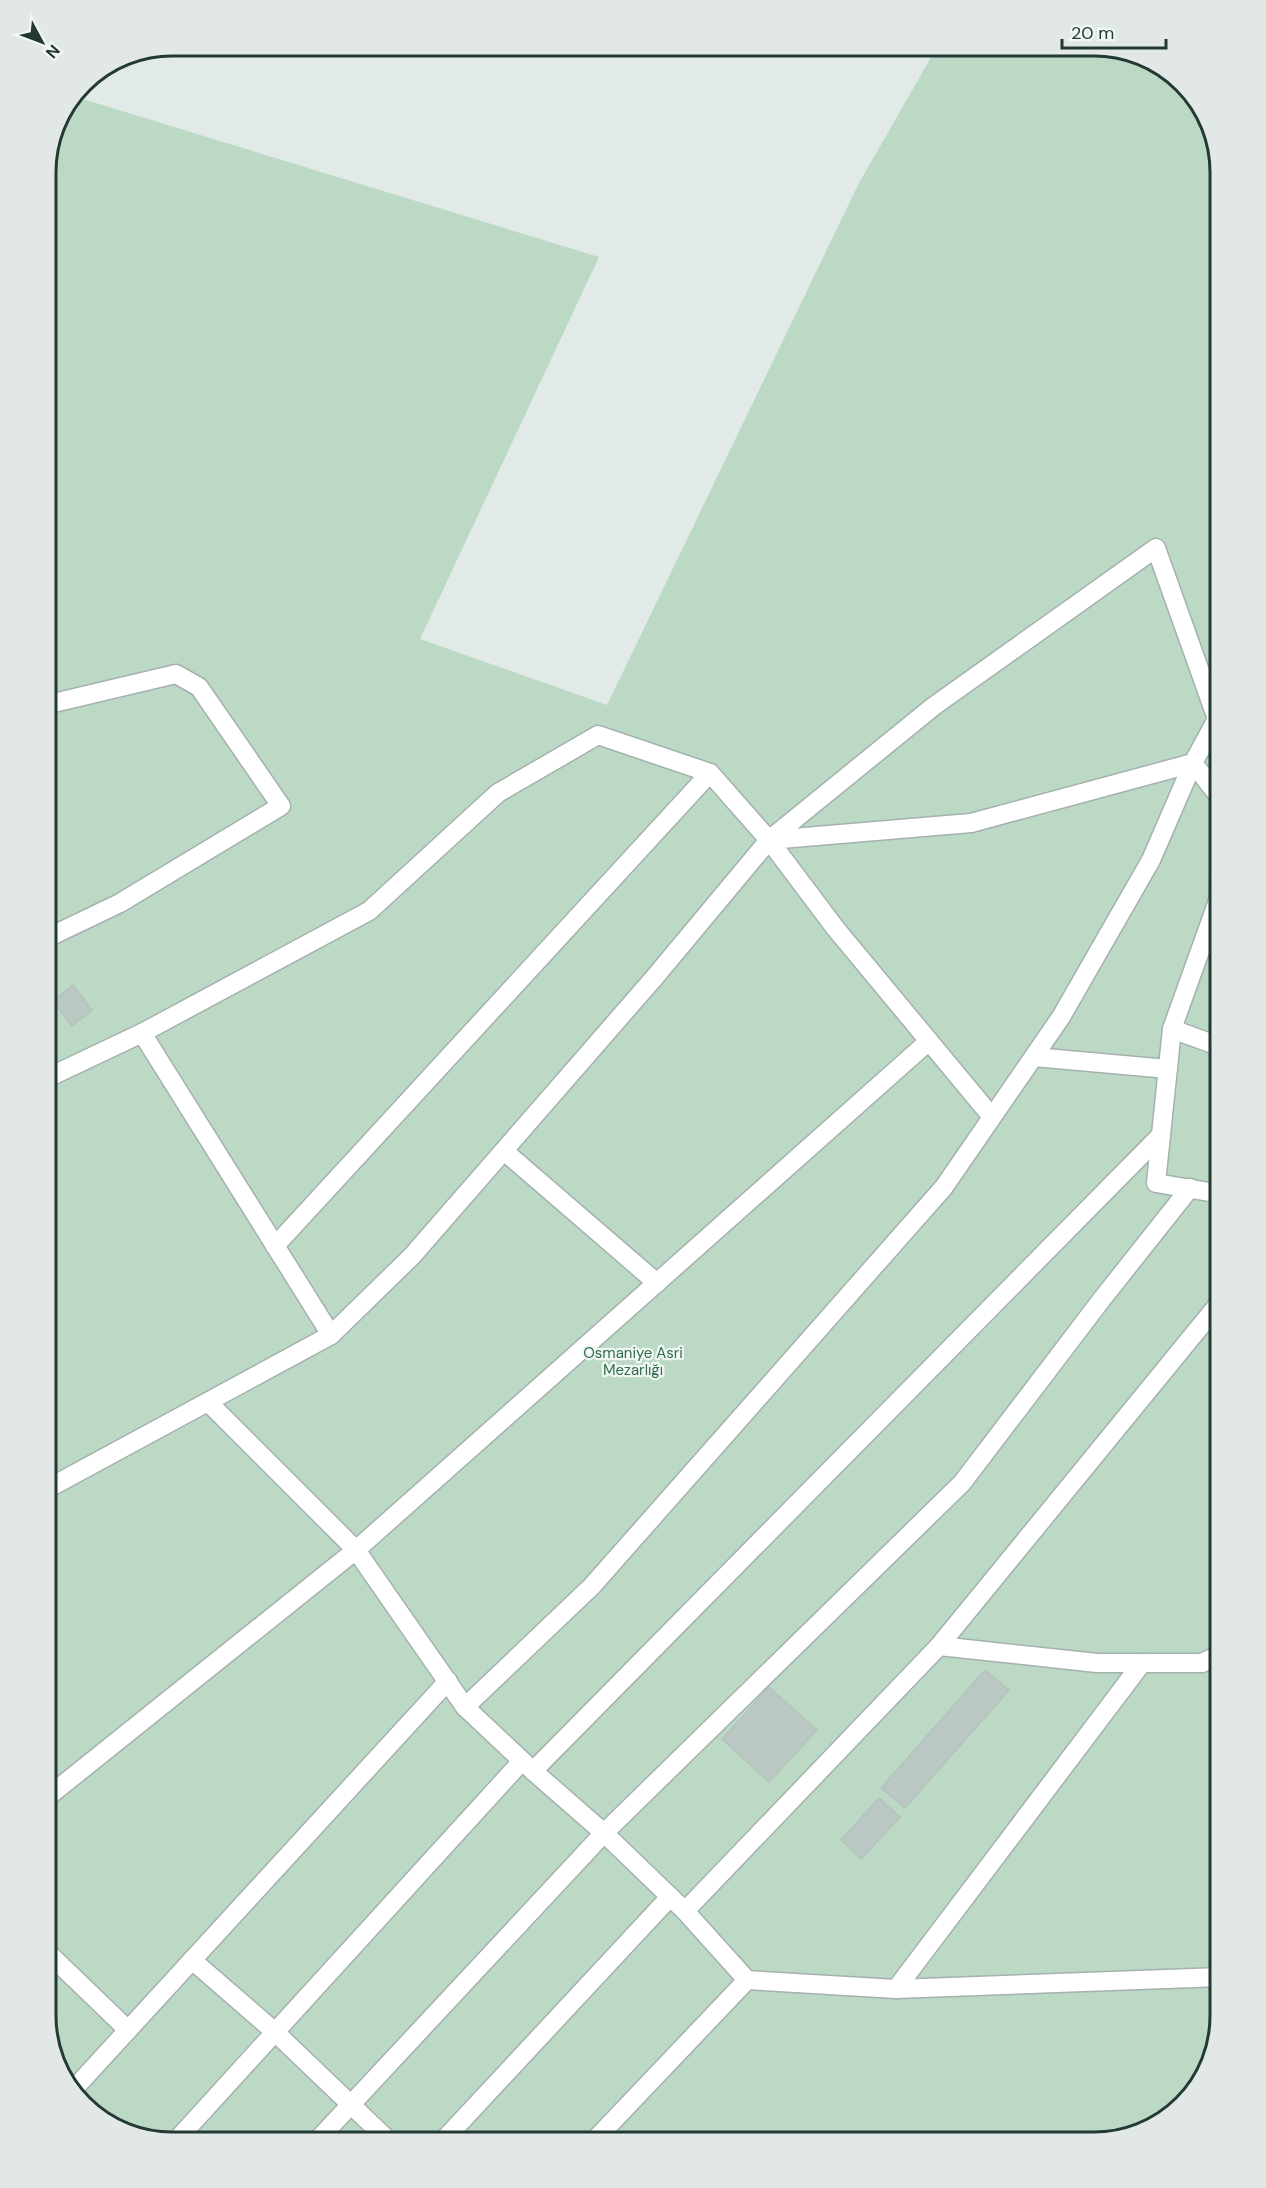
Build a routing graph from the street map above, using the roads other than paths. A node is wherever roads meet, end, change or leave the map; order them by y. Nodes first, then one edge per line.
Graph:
1 (1210, 694) edge
2 (56, 702) edge
3 (1210, 734) edge
4 (1193, 763) junction
5 (710, 772) junction
6 (1210, 785) edge
7 (769, 840) junction
8 (1210, 925) edge
9 (56, 934) edge
10 (1172, 1029) junction
11 (142, 1033) junction
12 (929, 1041) junction
13 (1210, 1043) edge
14 (1034, 1057) junction
15 (1168, 1069) junction
16 (56, 1074) edge
17 (992, 1117) junction
18 (1161, 1135) junction
19 (504, 1151) junction
20 (1190, 1188) junction
21 (1210, 1192) edge
22 (275, 1246) junction
23 (657, 1283) junction
24 (1210, 1314) edge
25 (331, 1335) junction
26 (208, 1402) junction
27 (56, 1484) edge
28 (356, 1550) junction
29 (939, 1646) junction
30 (1210, 1659) edge
31 (1142, 1663) junction
32 (447, 1681) junction
33 (465, 1707) junction
34 (527, 1766) junction
35 (56, 1790) edge
36 (604, 1833) junction
37 (670, 1897) junction
38 (685, 1911) junction
39 (192, 1960) junction
40 (56, 1961) edge
41 (1210, 1977) edge
42 (747, 1980) junction
43 (896, 1989) junction
44 (128, 2030) junction
45 (275, 2032) junction
46 (78, 2085) edge
47 (350, 2105) junction
48 (184, 2132) edge
49 (325, 2132) edge
50 (379, 2132) edge
51 (451, 2132) edge
52 (602, 2132) edge

1 - 7 street
2 - 9 street
3 - 4 street
4 - 6 street
4 - 7 street
4 - 14 street
5 - 7 street
5 - 11 street
5 - 22 street
7 - 12 street
7 - 19 street
8 - 10 street
10 - 13 street
10 - 15 street
11 - 16 street
11 - 22 street
12 - 17 street
12 - 23 street
14 - 15 street
14 - 17 street
15 - 18 street
17 - 33 street
18 - 20 street
18 - 34 street
19 - 23 street
19 - 25 street
20 - 21 street
20 - 36 street
22 - 25 street
23 - 28 street
24 - 29 street
25 - 26 street
26 - 27 street
26 - 28 street
28 - 32 street
28 - 35 street
29 - 31 street
29 - 38 street
30 - 31 street
31 - 43 street
32 - 33 street
32 - 39 street
33 - 34 street
34 - 36 street
34 - 45 street
36 - 37 street
36 - 47 street
37 - 38 street
37 - 51 street
38 - 42 street
39 - 44 street
39 - 45 street
40 - 44 street
41 - 43 street
42 - 43 street
42 - 52 street
44 - 46 street
45 - 47 street
45 - 48 street
47 - 49 street
47 - 50 street

